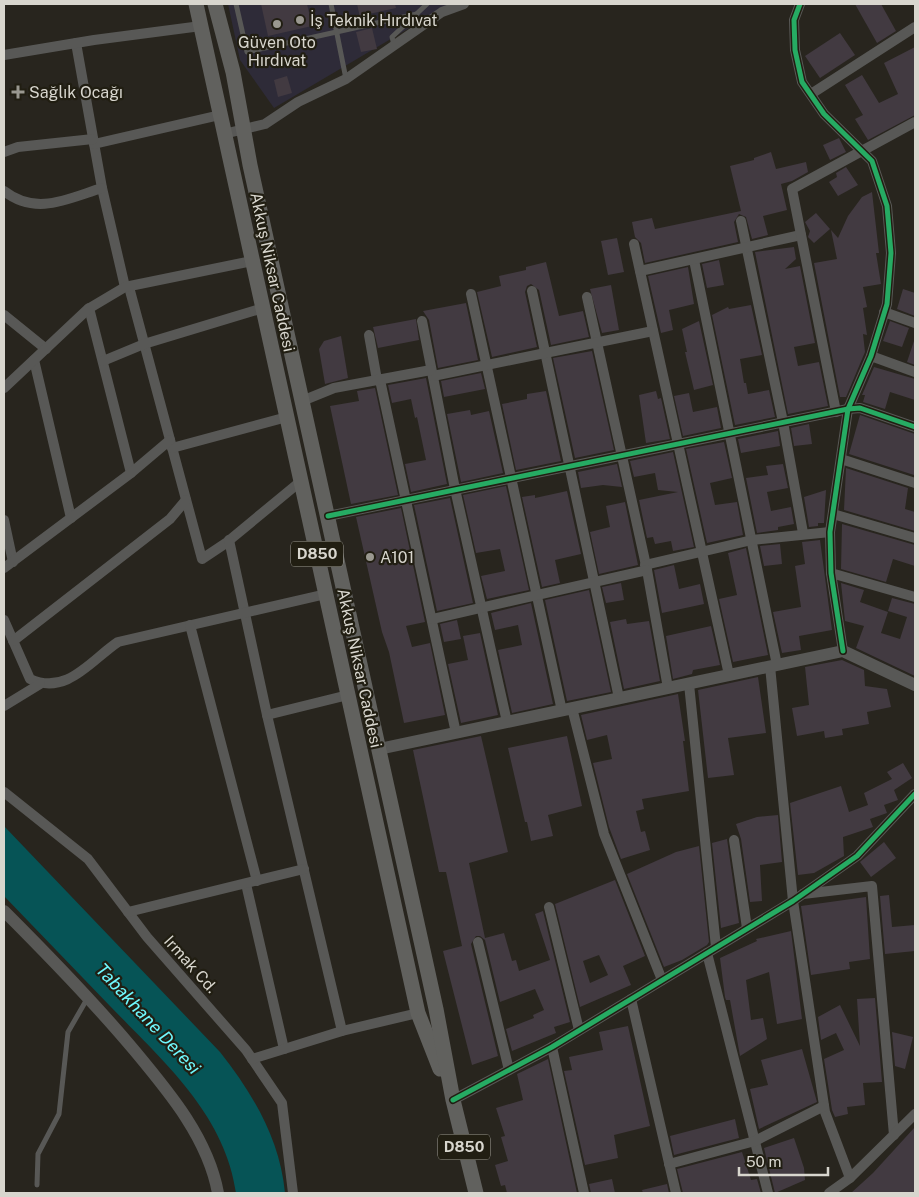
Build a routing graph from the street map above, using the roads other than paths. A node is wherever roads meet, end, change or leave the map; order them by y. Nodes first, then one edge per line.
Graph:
1 (196, 4) edge
2 (215, 4) edge
3 (236, 4) edge
4 (331, 4) edge
5 (427, 4) edge
6 (464, 4) edge
7 (800, 4) edge
8 (442, 8) edge
9 (417, 14) junction
10 (201, 26) junction
11 (915, 27) edge
12 (337, 32) junction
13 (76, 43) junction
14 (394, 46) junction
15 (4, 55) edge
16 (346, 79) junction
17 (810, 94) junction
18 (220, 115) junction
19 (915, 122) edge
20 (243, 130) junction
21 (224, 134) junction
22 (94, 142) junction
23 (4, 152) edge
24 (863, 152) junction
25 (102, 188) junction
26 (4, 191) edge
27 (741, 221) dead end
28 (801, 235) junction
29 (634, 244) dead end
30 (747, 248) junction
31 (694, 260) junction
32 (252, 261) junction
33 (640, 272) junction
34 (127, 287) junction
35 (532, 291) dead end
36 (471, 294) dead end
37 (587, 297) dead end
38 (89, 308) junction
39 (263, 308) junction
40 (884, 312) junction
41 (4, 315) edge
42 (422, 321) dead end
43 (915, 323) edge
44 (653, 331) junction
45 (368, 335) dead end
46 (596, 342) junction
47 (144, 344) junction
48 (46, 349) junction
49 (545, 352) junction
50 (871, 356) junction
51 (34, 360) junction
52 (103, 360) junction
53 (486, 364) junction
54 (915, 372) edge
55 (432, 373) junction
56 (379, 380) junction
57 (4, 388) edge
58 (302, 401) junction
59 (848, 409) junction
60 (836, 412) junction
61 (287, 417) junction
62 (783, 422) junction
63 (915, 427) edge
64 (730, 433) junction
65 (171, 444) junction
66 (678, 444) junction
67 (620, 456) junction
68 (841, 459) junction
69 (569, 466) junction
70 (131, 473) junction
71 (511, 478) junction
72 (301, 481) junction
73 (915, 483) edge
74 (455, 489) junction
75 (406, 499) junction
76 (186, 500) junction
77 (833, 514) junction
78 (328, 516) junction
79 (71, 518) junction
80 (4, 520) edge
81 (830, 532) junction
82 (803, 533) junction
83 (915, 538) edge
84 (229, 540) junction
85 (752, 540) junction
86 (701, 551) junction
87 (13, 562) junction
88 (4, 568) edge
89 (646, 568) junction
90 (831, 573) junction
91 (594, 583) junction
92 (326, 594) junction
93 (537, 596) junction
94 (915, 597) edge
95 (482, 608) junction
96 (244, 612) junction
97 (432, 619) junction
98 (4, 620) edge
99 (190, 625) junction
100 (13, 641) junction
101 (843, 651) junction
102 (773, 666) junction
103 (729, 675) junction
104 (40, 684) junction
105 (689, 684) junction
106 (915, 685) edge
107 (668, 688) junction
108 (348, 695) junction
109 (619, 698) junction
110 (4, 706) edge
111 (567, 709) junction
112 (268, 716) junction
113 (507, 722) junction
114 (456, 733) junction
115 (379, 749) junction
116 (4, 792) edge
117 (915, 794) edge
118 (734, 840) dead end
119 (304, 869) junction
120 (252, 882) junction
121 (802, 894) junction
122 (793, 901) junction
123 (549, 907) dead end
124 (4, 911) edge
125 (128, 912) junction
126 (747, 928) junction
127 (478, 942) dead end
128 (716, 947) junction
129 (707, 953) junction
130 (662, 980) junction
131 (88, 996) junction
132 (631, 999) junction
133 (418, 1013) junction
134 (342, 1030) junction
135 (579, 1030) junction
136 (552, 1046) junction
137 (284, 1049) junction
138 (252, 1059) junction
139 (509, 1070) junction
140 (453, 1100) junction
141 (824, 1106) junction
142 (915, 1114) edge
143 (894, 1135) junction
144 (755, 1141) junction
145 (670, 1164) junction
146 (850, 1178) junction
147 (37, 1185) dead end
148 (218, 1193) edge
149 (293, 1193) edge
150 (476, 1193) edge
151 (584, 1193) edge
152 (676, 1193) edge
153 (768, 1193) edge
154 (829, 1193) edge

1 - 10 main road, Akkuş Niksar Caddesi / D850
2 - 20 main road, Akkuş Niksar Caddesi / D850
3 - 12 lane
4 - 12 lane
5 - 9 lane
6 - 8 street
7 - 17 street
8 - 14 street
9 - 12 lane
9 - 14 lane
10 - 13 street
10 - 18 main road, Akkuş Niksar Caddesi / D850
11 - 17 street
12 - 16 lane
13 - 15 street
13 - 22 street
14 - 16 street
16 - 20 street
17 - 24 street
18 - 21 main road, Akkuş Niksar Caddesi / D850
18 - 22 street
19 - 24 street
20 - 21 street
20 - 58 main road, Akkuş Niksar Caddesi / D850
21 - 32 main road, Akkuş Niksar Caddesi / D850
22 - 23 street
22 - 25 street
24 - 28 street
24 - 40 street
25 - 26 street
25 - 34 street
27 - 30 street
28 - 30 street
28 - 60 street
29 - 33 street
30 - 31 street
30 - 62 street
31 - 33 street
31 - 64 street
32 - 34 street
32 - 39 main road, Akkuş Niksar Caddesi / D850
33 - 44 street
34 - 38 street
34 - 47 street
35 - 49 street
36 - 53 street
37 - 46 street
38 - 48 street
38 - 52 street
39 - 47 street
39 - 61 main road, Akkuş Niksar Caddesi / D850
40 - 43 street
40 - 50 street
41 - 48 street
42 - 55 street
44 - 46 street
44 - 66 street
45 - 56 street
46 - 49 street
46 - 67 street
47 - 52 street
47 - 65 street
48 - 51 street
49 - 53 street
49 - 69 street
50 - 54 street
50 - 59 street
51 - 57 street
51 - 79 street
52 - 70 street
53 - 55 street
53 - 71 street
55 - 56 street
55 - 74 street
56 - 58 street
56 - 75 street
58 - 78 main road, Akkuş Niksar Caddesi / D850
59 - 60 street
59 - 63 street
59 - 68 street
60 - 62 street
61 - 65 street
61 - 72 main road, Akkuş Niksar Caddesi / D850
62 - 64 street
62 - 82 street
64 - 66 street
64 - 85 street
65 - 70 street
65 - 76 street
66 - 67 street
66 - 86 street
67 - 69 street
67 - 89 street
68 - 73 street
68 - 77 street
69 - 71 street
69 - 91 street
70 - 79 street
71 - 74 street
71 - 93 street
72 - 84 street
72 - 92 main road, Akkuş Niksar Caddesi / D850
74 - 75 street
74 - 95 street
75 - 78 street
75 - 97 street
76 - 84 street
76 - 100 street
77 - 81 street
77 - 83 street
78 - 115 main road, Akkuş Niksar Caddesi / D850
79 - 87 street
80 - 87 street
81 - 82 street
81 - 90 street
82 - 85 street
84 - 96 street
85 - 86 street
85 - 102 street
86 - 89 street
86 - 103 street
87 - 88 street
89 - 91 street
89 - 107 street
90 - 94 street
90 - 101 street
91 - 93 street
91 - 109 street
92 - 96 street
92 - 108 main road, Akkuş Niksar Caddesi / D850
93 - 95 street
93 - 111 street
95 - 97 street
95 - 113 street
96 - 99 street
96 - 112 street
97 - 114 street
98 - 100 street
99 - 104 street
99 - 120 street
100 - 104 street
101 - 102 street
101 - 106 street
102 - 103 street
102 - 122 street
103 - 105 street
104 - 110 street
105 - 107 street
105 - 128 street
107 - 109 street
108 - 112 street
108 - 133 main road, Akkuş Niksar Caddesi / D850
109 - 111 street
111 - 113 street
111 - 130 street
112 - 119 street
113 - 114 street
114 - 115 street
115 - 140 main road, Akkuş Niksar Caddesi / D850
116 - 125 street, Irmak Cd.
117 - 121 street
118 - 126 street
119 - 120 street
119 - 134 street
120 - 125 street
120 - 137 street
121 - 122 street
121 - 143 street
122 - 126 street
122 - 141 street
123 - 135 street
124 - 131 street
125 - 138 street, Irmak Cd.
126 - 128 street
127 - 139 street
128 - 129 street
129 - 130 street
129 - 144 street
130 - 132 street
131 - 147 lane
131 - 148 street
132 - 135 street
132 - 145 street
133 - 134 street
133 - 140 main road, Akkuş Niksar Caddesi / D850
134 - 137 street
135 - 136 street
136 - 139 street
136 - 151 street
137 - 138 street
138 - 149 street, Irmak Cd.
139 - 140 street
140 - 150 main road, Akkuş Niksar Caddesi / D850
141 - 144 street
141 - 146 street
142 - 143 street
143 - 146 street
144 - 145 street
144 - 153 street
145 - 152 street
146 - 154 street

